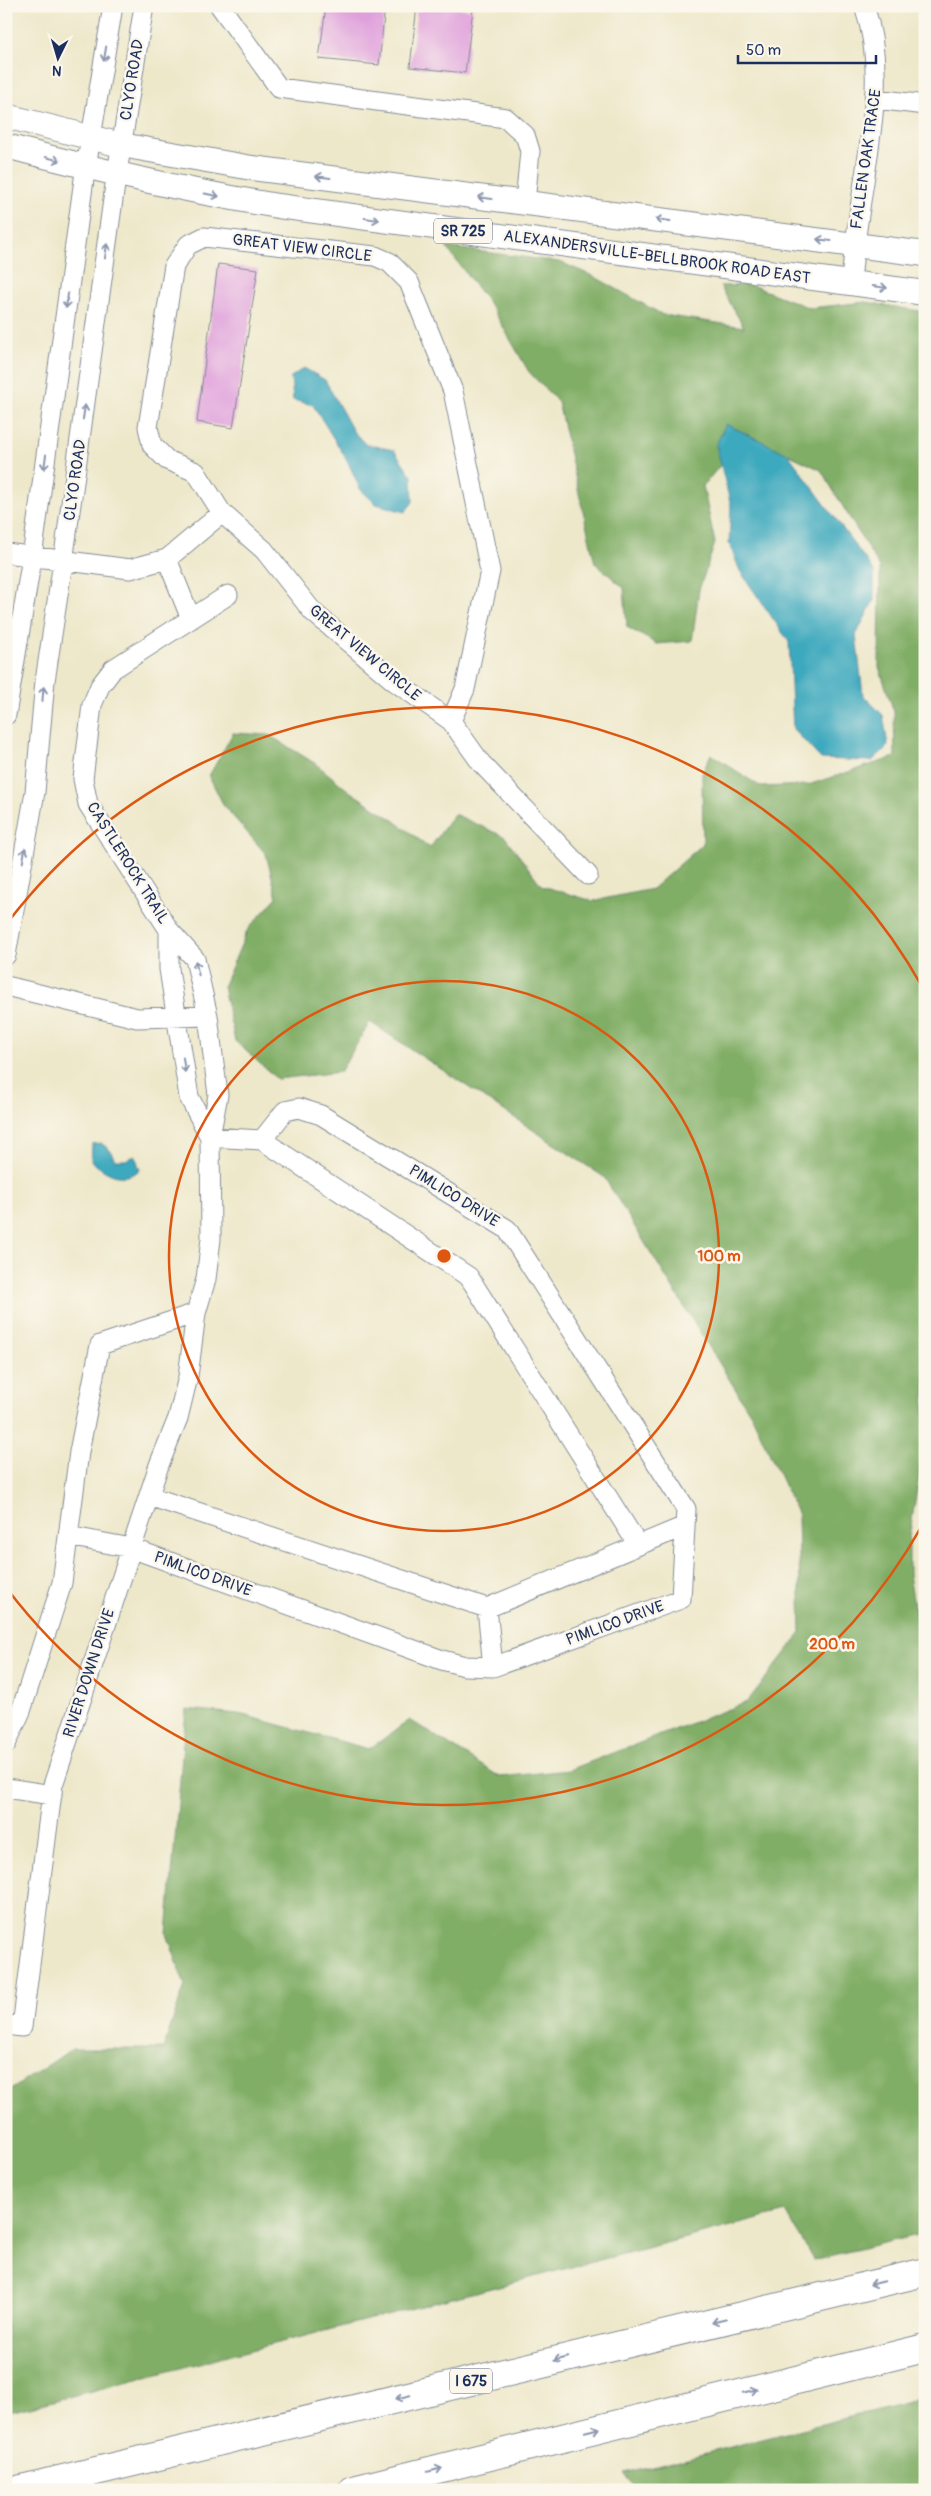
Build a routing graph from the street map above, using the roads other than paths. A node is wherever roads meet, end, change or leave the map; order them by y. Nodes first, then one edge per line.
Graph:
1 (113, 6) edge
2 (144, 6) edge
3 (220, 6) edge
4 (864, 6) edge
5 (876, 99) junction
6 (925, 105) edge
7 (6, 116) edge
8 (90, 138) junction
9 (121, 145) junction
10 (6, 146) edge
11 (86, 167) junction
12 (117, 174) junction
13 (524, 203) junction
14 (520, 238) junction
15 (854, 244) junction
16 (925, 254) edge
17 (851, 282) junction
18 (925, 293) edge
19 (222, 513) junction
20 (6, 553) edge
21 (32, 557) junction
22 (167, 559) junction
23 (64, 562) junction
24 (228, 595) dead end
25 (191, 619) junction
26 (6, 715) edge
27 (452, 721) junction
28 (588, 875) dead end
29 (169, 930) junction
30 (6, 955) edge
31 (6, 986) edge
32 (177, 1016) junction
33 (208, 1016) junction
34 (210, 1137) junction
35 (262, 1140) junction
36 (196, 1313) junction
37 (148, 1496) junction
38 (685, 1526) junction
39 (68, 1536) junction
40 (638, 1545) junction
41 (131, 1548) junction
42 (487, 1608) junction
43 (493, 1667) junction
44 (6, 1744) edge
45 (6, 1788) edge
46 (52, 1795) junction
47 (6, 2025) edge
48 (925, 2272) edge
49 (925, 2348) edge
50 (17, 2490) edge
51 (353, 2490) edge

1 -> 8 street, CLYO ROAD
2 - 9 street, CLYO ROAD
3 - 13 street
4 - 5 street, FALLEN OAK TRACE
5 - 6 street
5 - 15 street, FALLEN OAK TRACE
7 - 8 main road, SR 725
8 - 9 main road, SR 725
8 - 11 street, CLYO ROAD
9 - 12 street, CLYO ROAD
13 -> 9 main road, SR 725
10 -> 11 main road, ALEXANDERSVILLE-BELLBROOK ROAD EAST / SR 725
11 - 12 main road, ALEXANDERSVILLE-BELLBROOK ROAD EAST / SR 725
11 -> 21 street, CLYO ROAD
12 -> 14 main road, ALEXANDERSVILLE-BELLBROOK ROAD EAST / SR 725
23 -> 12 street, CLYO ROAD
13 - 14 main road
15 -> 13 main road, SR 725
14 - 17 main road, ALEXANDERSVILLE-BELLBROOK ROAD EAST / SR 725
15 - 16 main road, SR 725
15 - 17 street, FALLEN OAK TRACE
17 -> 18 main road, ALEXANDERSVILLE-BELLBROOK ROAD EAST / SR 725
19 - 22 street
19 - 27 street, GREAT VIEW CIRCLE
19 - 27 street, GREAT VIEW CIRCLE
20 - 21 street
21 - 23 street
21 - 26 street, CLYO ROAD
22 - 23 street
22 - 25 street
30 -> 23 street, CLYO ROAD
24 - 25 street, CASTLEROCK TRAIL
25 - 29 street, CASTLEROCK TRAIL
27 - 28 street, GREAT VIEW CIRCLE
29 - 32 street, CASTLEROCK TRAIL
33 -> 29 street, CASTLEROCK TRAIL
31 - 32 street
32 - 33 street
32 -> 34 street, RIVER DOWN DRIVE
33 - 34 street, RIVER DOWN DRIVE
34 - 35 street
34 - 36 street, RIVER DOWN DRIVE
35 - 38 street, PIMLICO DRIVE
35 - 40 street
36 - 37 street, RIVER DOWN DRIVE
36 - 39 street
37 - 41 street, RIVER DOWN DRIVE
37 - 42 street
38 - 40 street
38 - 43 street, PIMLICO DRIVE
39 - 41 street, PIMLICO DRIVE
39 - 44 street
40 - 42 street
41 - 43 street, PIMLICO DRIVE
41 - 46 street, RIVER DOWN DRIVE
42 - 43 street
45 - 46 street
46 - 47 street, RIVER DOWN DRIVE
48 -> 50 highway, I 675
51 -> 49 highway

